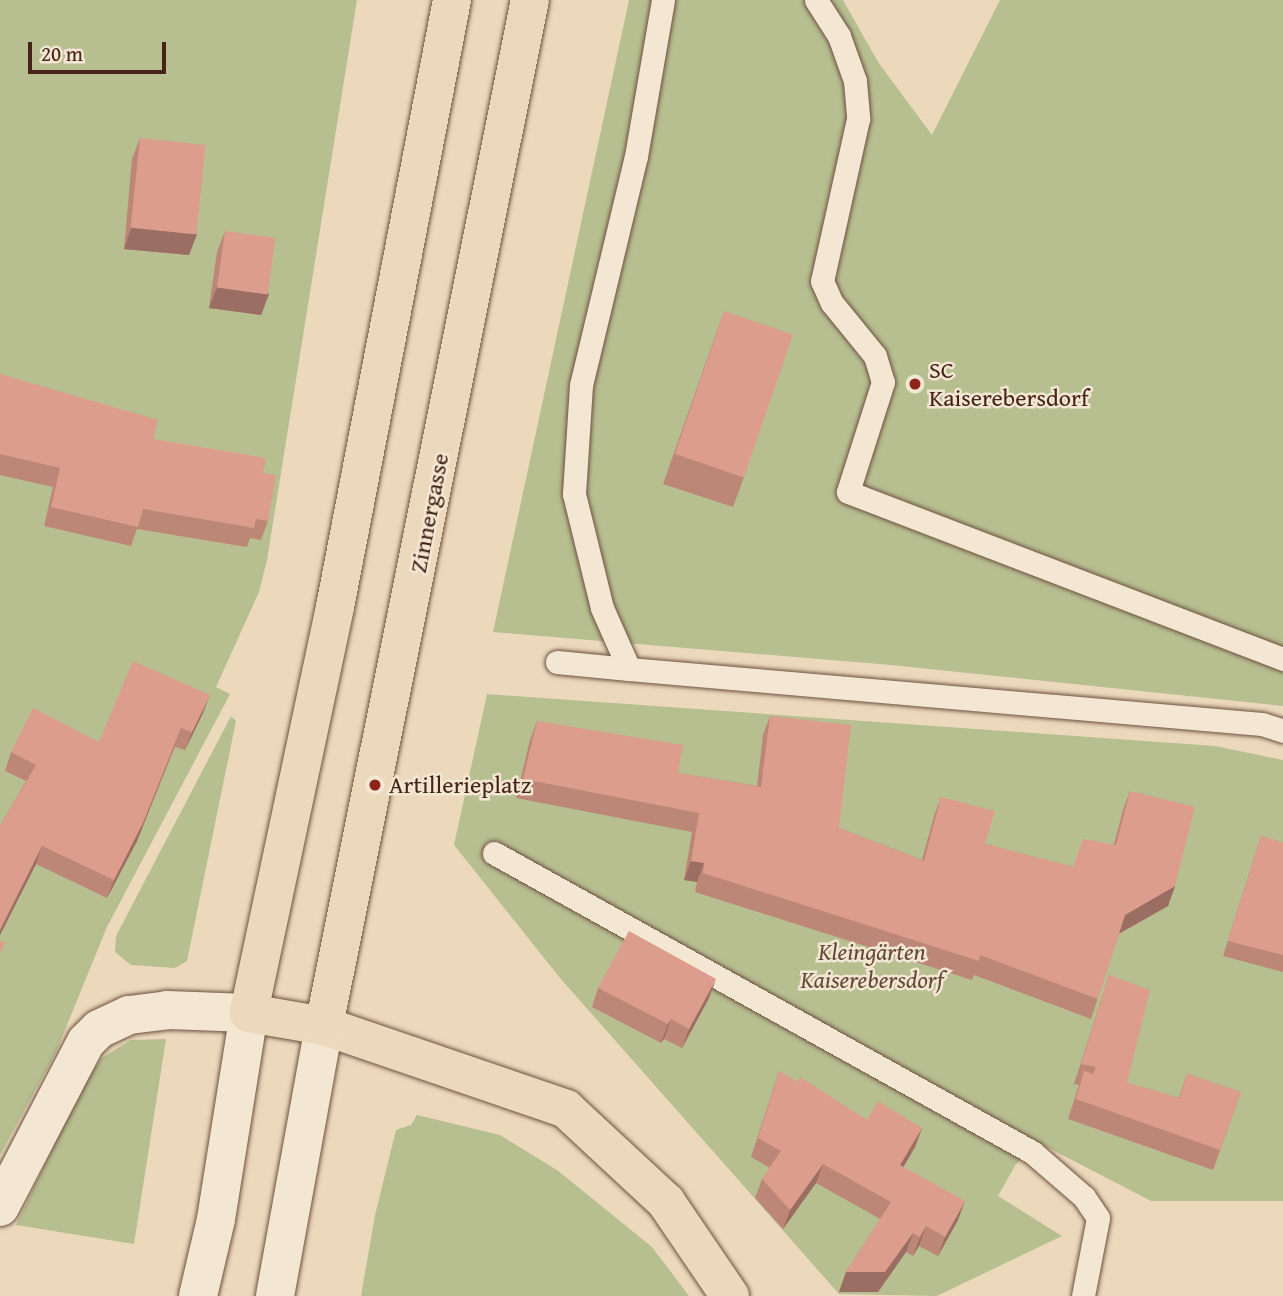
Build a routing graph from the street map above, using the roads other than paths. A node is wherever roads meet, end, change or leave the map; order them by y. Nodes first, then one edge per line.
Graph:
1 (452, 0) edge
2 (530, 0) edge
3 (663, 0) edge
4 (816, 0) edge
5 (1283, 659) edge
6 (557, 663) dead end
7 (629, 669) junction
8 (1283, 731) edge
9 (494, 853) dead end
10 (249, 1013) junction
11 (324, 1026) junction
12 (0, 1207) edge
13 (198, 1296) edge
14 (275, 1296) edge
15 (730, 1296) edge
16 (1083, 1296) edge

1 - 10 main road
2 - 11 main road, Zinnergasse
3 - 7 lane
4 - 5 lane
6 - 7 lane
7 - 8 lane
9 - 16 lane
10 - 11 main road
10 - 12 main road
10 - 13 main road
11 - 14 main road
11 - 15 main road

